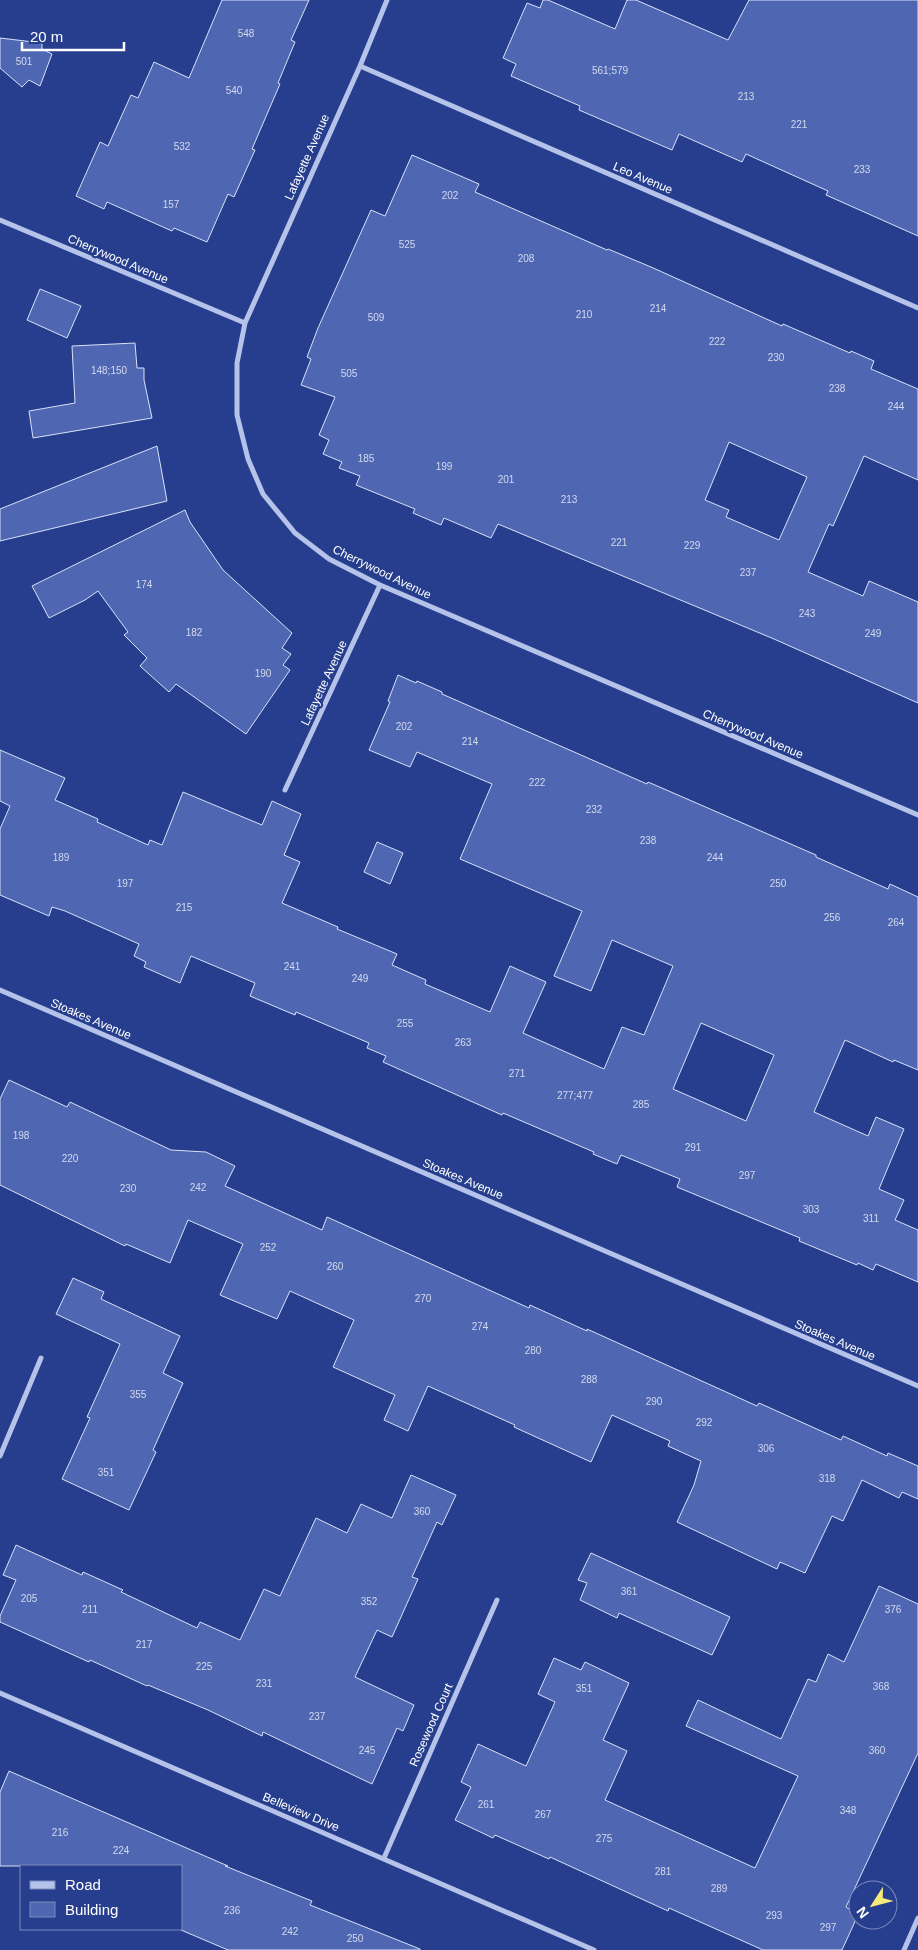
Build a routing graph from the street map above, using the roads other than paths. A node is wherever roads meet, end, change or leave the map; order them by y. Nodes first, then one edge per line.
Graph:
1 (387, 0) edge
2 (360, 66) junction
3 (0, 220) edge
4 (918, 308) edge
5 (245, 323) junction
6 (380, 585) junction
7 (284, 790) dead end
8 (918, 815) edge
9 (0, 990) edge
10 (41, 1358) dead end
11 (918, 1386) edge
12 (0, 1456) edge
13 (497, 1600) dead end
14 (0, 1693) edge
15 (384, 1858) junction
16 (918, 1918) edge
17 (594, 1950) edge
18 (904, 1950) edge

1 - 2 street, Lafayette Avenue
2 - 4 street, Leo Avenue
2 - 5 street, Lafayette Avenue
3 - 5 street, Cherrywood Avenue
5 - 6 street, Cherrywood Avenue
6 - 7 street, Lafayette Avenue
6 - 8 street, Cherrywood Avenue
9 - 11 street, Stoakes Avenue
10 - 12 street
13 - 15 street, Rosewood Court
14 - 15 street, Belleview Drive
15 - 17 street, Belleview Drive
16 - 18 street

